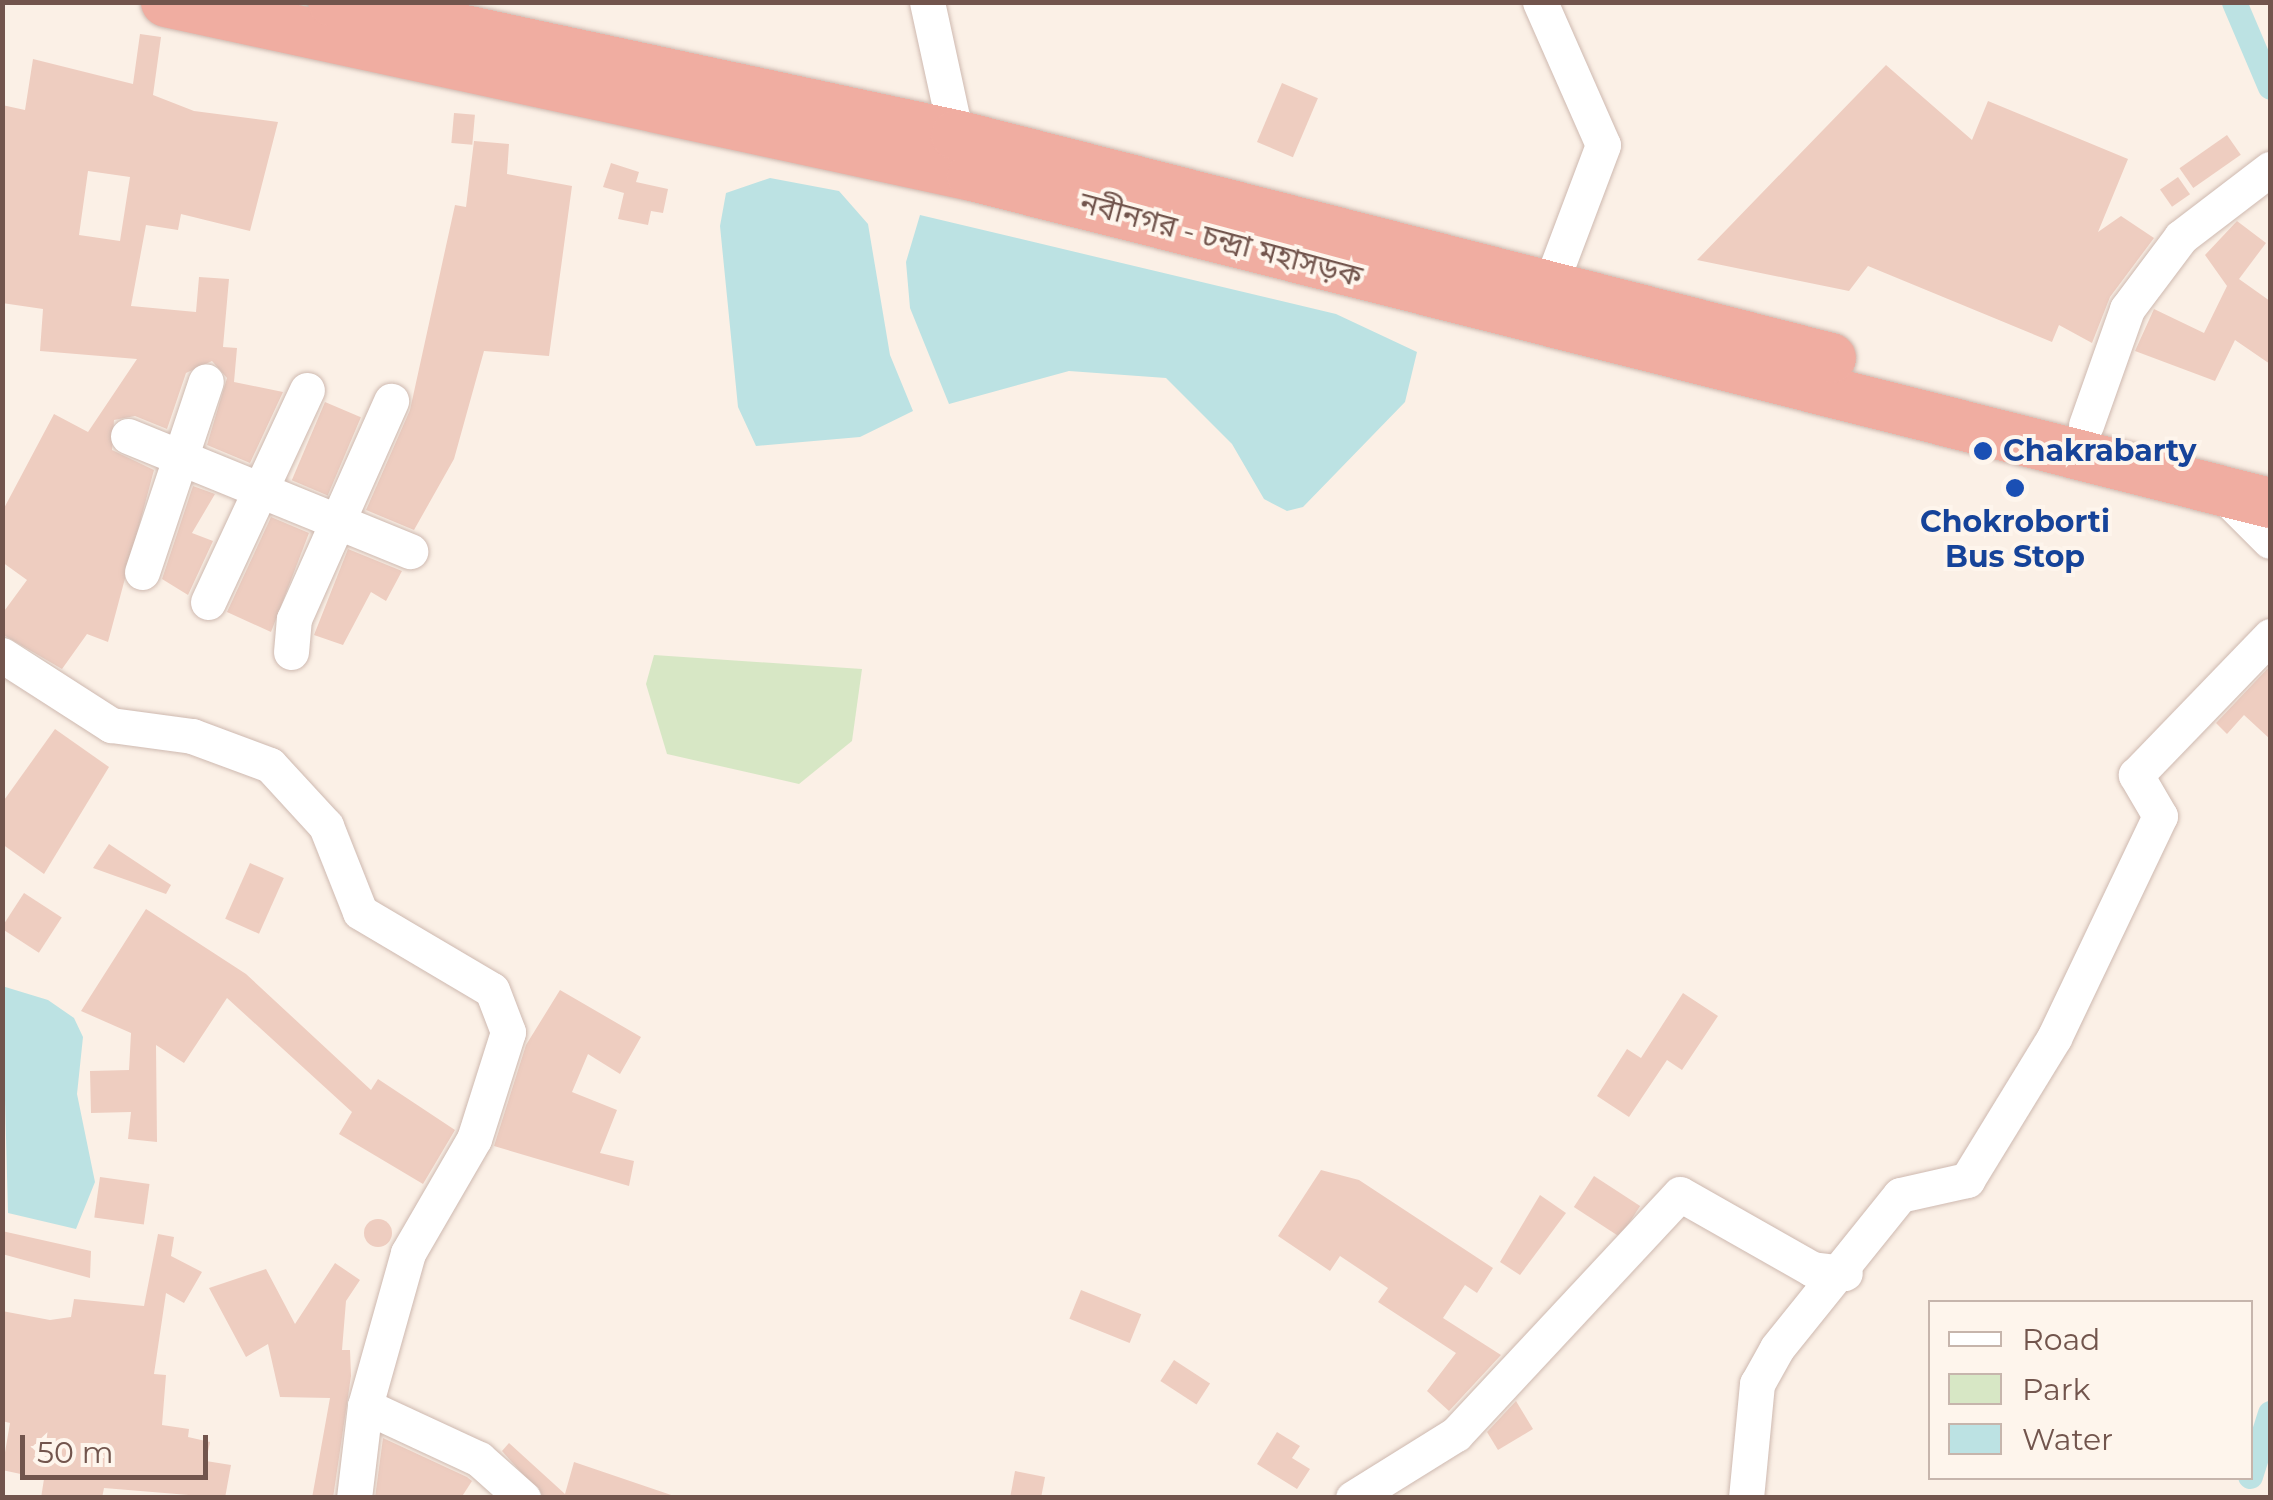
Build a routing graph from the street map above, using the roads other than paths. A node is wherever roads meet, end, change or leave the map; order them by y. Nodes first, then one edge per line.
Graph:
1 (166, 2) edge
2 (333, 2) edge
3 (927, 2) edge
4 (1540, 2) edge
5 (956, 135) junction
6 (2270, 169) edge
7 (1550, 285) junction
8 (1681, 338) junction
9 (206, 381) dead end
10 (307, 390) dead end
11 (391, 401) dead end
12 (2086, 425) junction
13 (128, 436) dead end
14 (183, 458) junction
15 (2270, 468) edge
16 (2216, 488) junction
17 (266, 491) junction
18 (2270, 503) edge
19 (339, 522) junction
20 (2270, 541) edge
21 (410, 551) dead end
22 (142, 572) dead end
23 (208, 602) dead end
24 (2270, 636) edge
25 (292, 652) dead end
26 (2, 655) edge
27 (1846, 1273) junction
28 (365, 1406) junction
29 (354, 1498) edge
30 (523, 1498) edge
31 (1353, 1498) edge
32 (1746, 1498) edge

1 - 8 highway, নবীনগর - চন্দ্রা মহাসড়ক
2 - 5 highway, নবীনগর - চন্দ্রা মহাসড়ক
3 - 5 street
4 - 7 street
5 - 7 highway, নবীনগর - চন্দ্রা মহাসড়ক
6 - 12 street
7 - 8 highway, নবীনগর - চন্দ্রা মহাসড়ক
8 - 12 highway, নবীনগর - চন্দ্রা মহাসড়ক
8 - 16 highway, নবীনগর - চন্দ্রা মহাসড়ক
9 - 14 street
10 - 17 street
11 - 19 street
12 - 15 highway, নবীনগর - চন্দ্রা মহাসড়ক
13 - 14 street
14 - 17 street
14 - 22 street
16 - 18 highway, নবীনগর - চন্দ্রা মহাসড়ক
16 - 20 street
17 - 19 street
17 - 23 street
19 - 21 street
19 - 25 street
24 - 27 street
26 - 28 street
27 - 31 street
27 - 32 street
28 - 29 street
28 - 30 street

